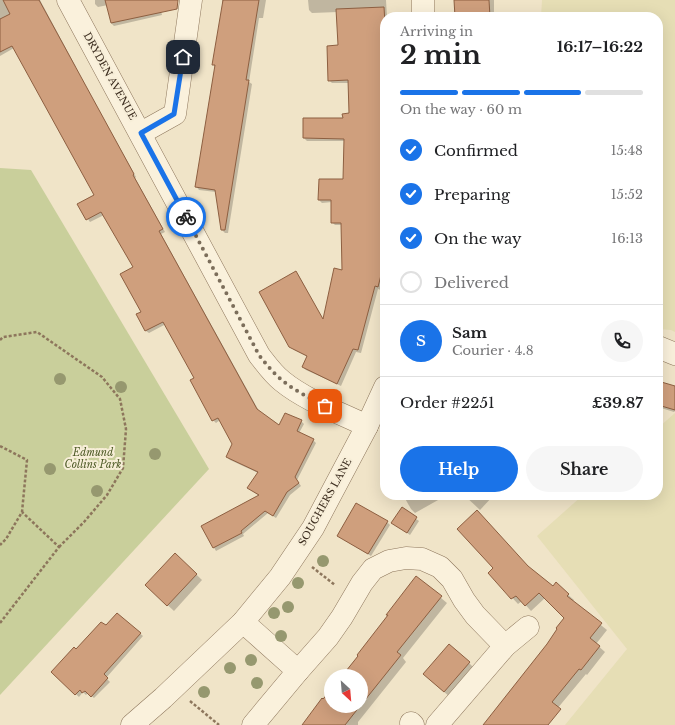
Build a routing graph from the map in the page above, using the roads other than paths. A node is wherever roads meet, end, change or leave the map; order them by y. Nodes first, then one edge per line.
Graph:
1 (68, 0) edge
2 (191, 0) edge
3 (423, 0) edge
4 (424, 12) edge
5 (141, 133) junction
6 (663, 349) edge
7 (675, 354) edge
8 (380, 399) edge
9 (367, 426) junction
10 (243, 622) junction
11 (528, 627) dead end
12 (506, 646) junction
13 (298, 671) junction
14 (132, 725) edge
15 (253, 725) edge
16 (437, 725) edge

1 - 5 street, DRYDEN AVENUE
2 - 5 street
3 - 4 street
5 - 9 street, DRYDEN AVENUE
6 - 7 street
8 - 9 street, SOUGHERS LANE
9 - 10 street, SOUGHERS LANE
10 - 13 street
10 - 14 street, SOUGHERS LANE
11 - 12 street
12 - 13 street
12 - 16 street
13 - 15 street

